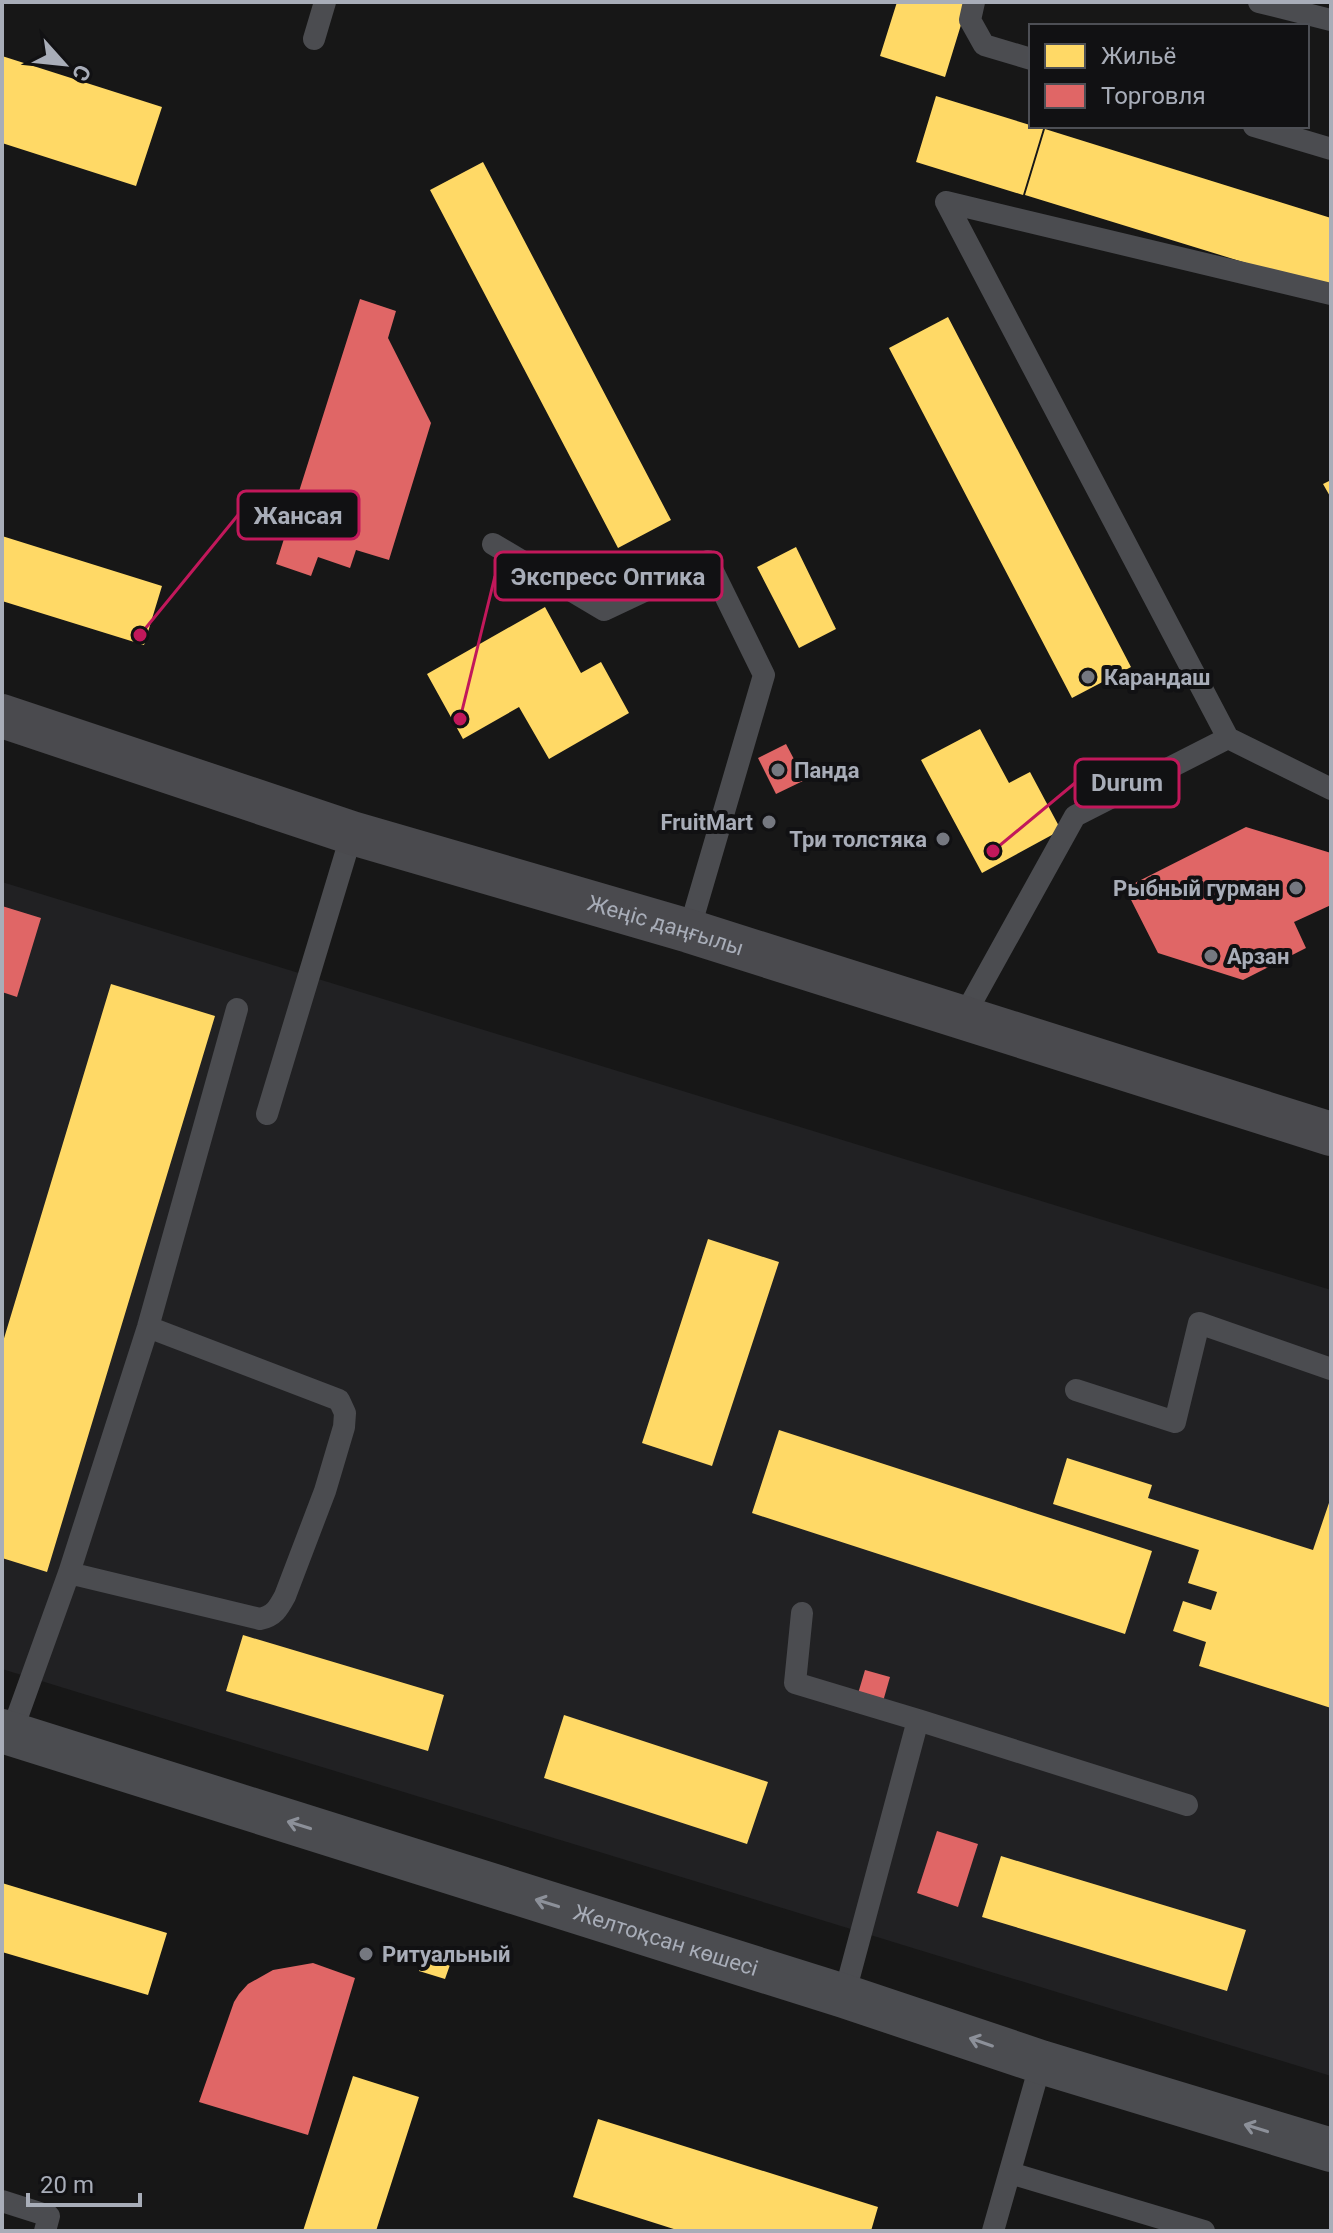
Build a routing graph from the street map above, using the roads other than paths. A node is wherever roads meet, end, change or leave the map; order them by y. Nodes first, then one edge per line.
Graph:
1 (325, 2) edge
2 (974, 2) edge
3 (1259, 2) edge
4 (1331, 20) edge
5 (314, 39) dead end
6 (1029, 58) edge
7 (1261, 128) edge
8 (1331, 149) edge
9 (1331, 294) edge
10 (493, 544) dead end
11 (2, 716) edge
12 (1228, 738) junction
13 (1331, 789) edge
14 (352, 833) junction
15 (689, 931) junction
16 (237, 1009) dead end
17 (964, 1016) junction
18 (267, 1114) dead end
19 (1331, 1134) edge
20 (148, 1327) junction
21 (1331, 1369) edge
22 (1076, 1390) dead end
23 (69, 1573) junction
24 (802, 1613) dead end
25 (918, 1720) junction
26 (7, 1732) edge
27 (1187, 1805) dead end
28 (844, 1996) junction
29 (1041, 2062) junction
30 (1331, 2150) edge
31 (1010, 2173) junction
32 (2, 2201) edge
33 (45, 2231) edge
34 (993, 2231) edge
35 (1204, 2231) edge

1 - 5 lane
2 - 6 lane
3 - 4 lane
7 - 8 lane
9 - 12 lane
10 - 15 lane
11 - 14 main road, Жеңіс даңғылы
12 - 13 lane
12 - 17 lane
14 - 15 main road, Жеңіс даңғылы
14 - 18 lane
15 - 17 main road, Жеңіс даңғылы
16 - 20 lane
17 - 19 main road, Жеңіс даңғылы
20 - 23 lane
20 - 23 lane
21 - 22 lane
23 - 26 lane
24 - 25 lane
25 - 27 lane
25 - 28 lane
28 -> 26 street, Желтоқсан көшесі
29 -> 28 street, Желтоқсан көшесі
30 -> 29 street, Желтоқсан көшесі
29 - 31 lane
31 - 34 lane
31 - 35 lane
32 - 33 lane

